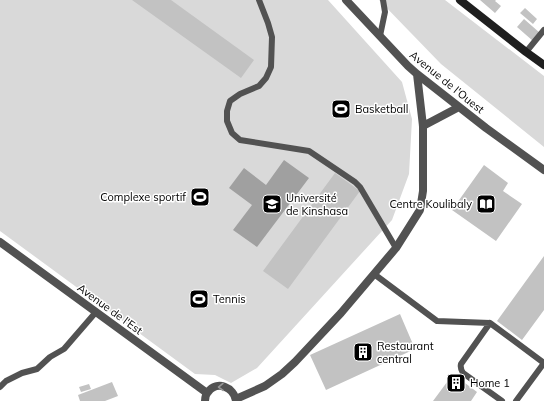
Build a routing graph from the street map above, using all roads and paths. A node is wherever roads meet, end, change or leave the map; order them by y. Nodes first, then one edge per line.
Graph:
1 (259, 0) edge
2 (346, 0) edge
3 (383, 0) edge
4 (460, 0) edge
5 (544, 30) edge
6 (380, 36) junction
7 (526, 52) junction
8 (544, 65) edge
9 (417, 74) junction
10 (459, 107) junction
11 (424, 126) junction
12 (544, 170) edge
13 (0, 242) edge
14 (396, 248) junction
15 (374, 274) junction
16 (96, 312) junction
17 (490, 323) junction
18 (544, 363) edge
19 (0, 386) edge
20 (206, 397) edge
21 (236, 400) edge
22 (502, 401) edge
23 (516, 401) edge

1 - 14 lane
2 - 6 street, Avenue de l'Ouest
3 - 6 lane
4 - 7 street
5 - 7 lane
6 - 9 street, Avenue de l'Ouest
7 - 8 street
9 - 10 street, Avenue de l'Ouest
9 - 11 street
10 - 11 street
10 - 12 street, Avenue de l'Ouest
11 - 14 street
13 - 16 street, Avenue de l'Est
14 - 15 street
15 - 17 lane
15 - 21 street
16 - 19 lane
16 - 20 street, Avenue de l'Est
17 - 18 lane
17 - 22 lane
18 - 23 lane
21 -> 20 street, Avenue de l'Est

